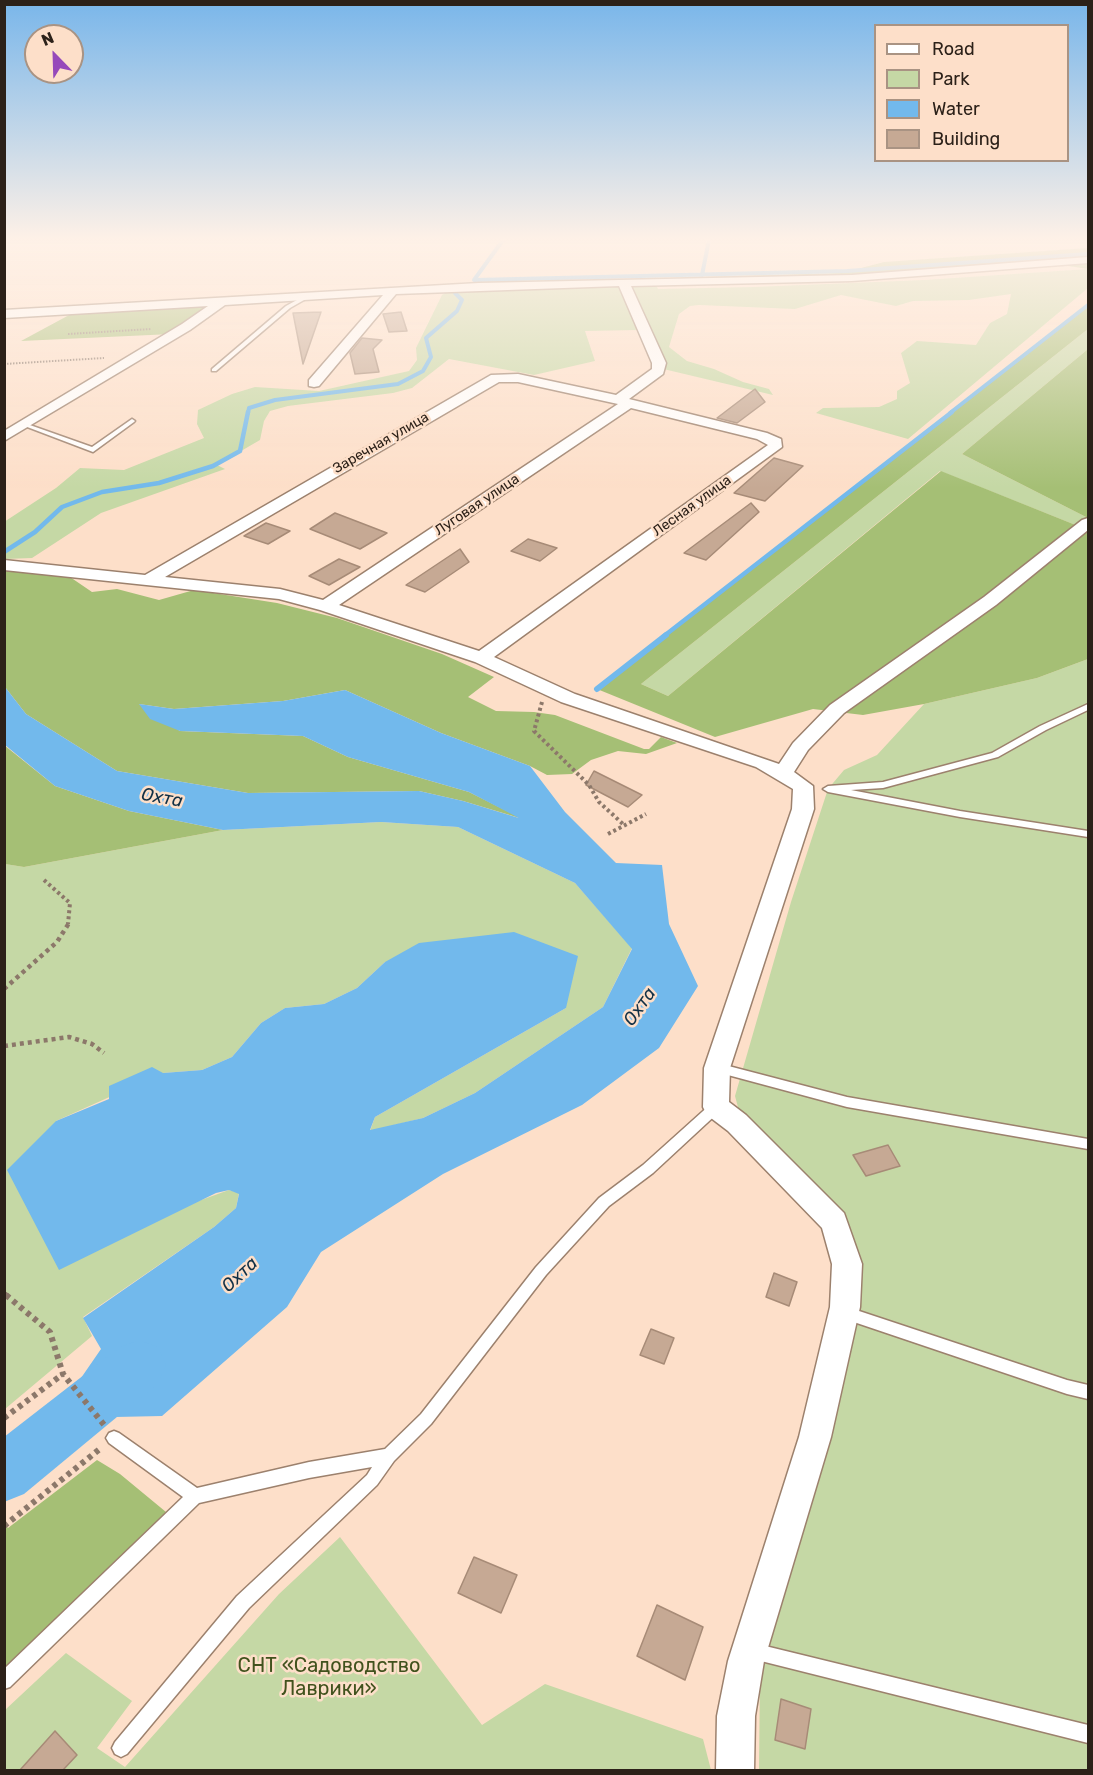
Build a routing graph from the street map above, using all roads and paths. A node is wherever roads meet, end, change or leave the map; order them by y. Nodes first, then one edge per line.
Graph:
1 (192, 323) edge
2 (270, 323) edge
3 (366, 323) edge
4 (641, 323) edge
5 (186, 327) junction
6 (68, 334) dead end
7 (140, 356) junction
8 (4, 364) edge
9 (214, 370) dead end
10 (314, 383) dead end
11 (623, 402) junction
12 (132, 421) dead end
13 (25, 425) junction
14 (4, 437) edge
15 (1089, 523) edge
16 (4, 565) edge
17 (150, 579) junction
18 (326, 606) junction
19 (481, 658) junction
20 (532, 682) junction
21 (1089, 707) edge
22 (783, 774) junction
23 (646, 814) dead end
24 (623, 824) junction
25 (608, 834) dead end
26 (1089, 834) edge
27 (44, 880) dead end
28 (4, 989) edge
29 (4, 1046) edge
30 (104, 1053) dead end
31 (717, 1068) junction
32 (716, 1107) junction
33 (1089, 1144) edge
34 (4, 1293) edge
35 (844, 1312) junction
36 (63, 1374) junction
37 (1089, 1392) edge
38 (4, 1418) edge
39 (114, 1438) junction
40 (389, 1456) junction
41 (195, 1496) junction
42 (4, 1526) edge
43 (750, 1650) junction
44 (4, 1680) edge
45 (1089, 1734) edge
46 (121, 1748) dead end
47 (735, 1770) edge

1 - 5 street
2 - 9 lane
3 - 10 street
4 - 11 street, Луговая улица
5 - 6 path
5 - 7 street
7 - 8 path
7 - 13 street
11 - 17 street, Заречная улица
11 - 18 street, Луговая улица
11 - 19 street, Лесная улица
12 - 13 lane
13 - 14 street
15 - 22 street
16 - 17 street
17 - 18 street
18 - 19 street
19 - 20 street
20 - 22 street
20 - 24 path
21 - 26 lane
22 - 31 street
23 - 24 path
24 - 25 path
27 - 28 path
29 - 30 path
31 - 32 street
31 - 33 lane
32 - 35 street
32 - 40 lane
34 - 36 path
35 - 37 lane
35 - 43 street
36 - 38 path
36 - 39 path
39 - 41 lane
39 - 42 path
40 - 41 lane
40 - 46 lane
41 - 44 lane
43 - 45 lane
43 - 47 street

